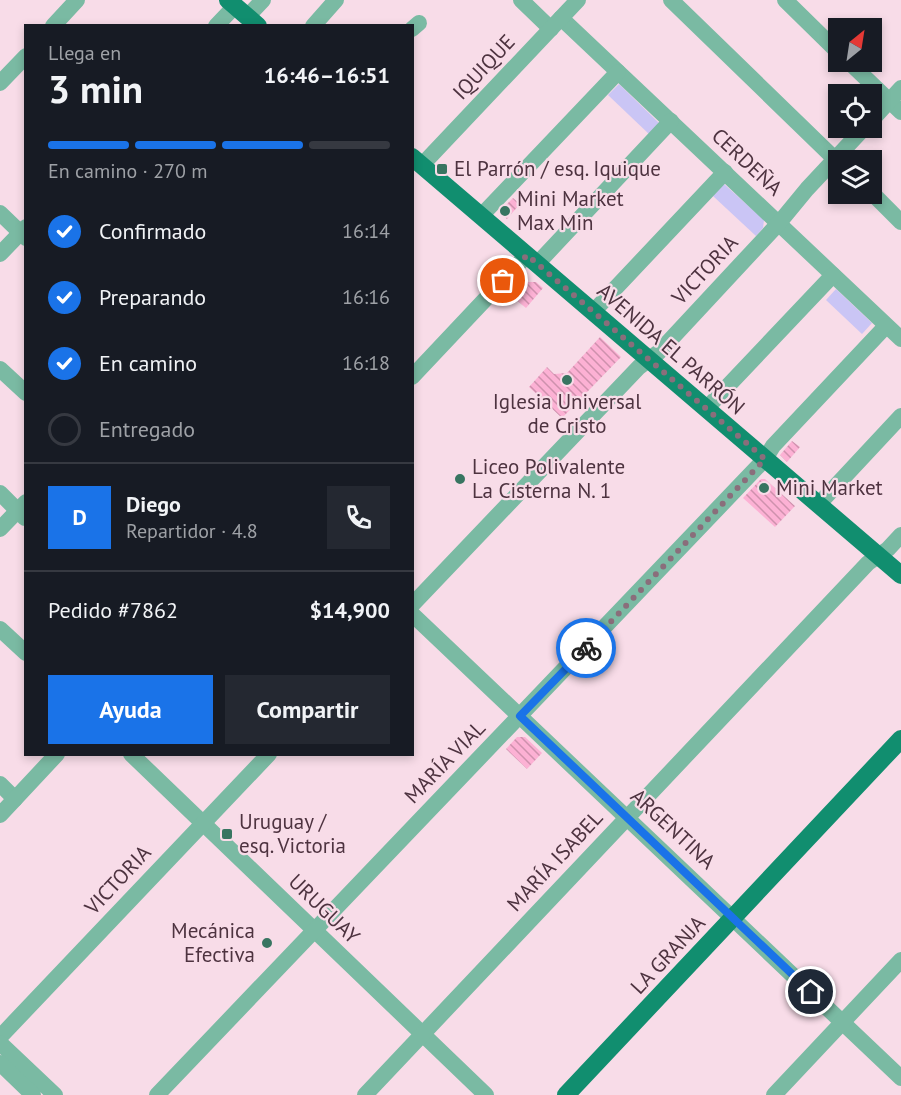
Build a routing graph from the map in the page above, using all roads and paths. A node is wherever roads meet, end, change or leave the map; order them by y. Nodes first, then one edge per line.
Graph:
1 (77, 0) edge
2 (263, 0) edge
3 (336, 0) edge
4 (521, 0) edge
5 (579, 0) edge
6 (671, 0) edge
7 (785, 0) edge
8 (242, 12) edge
9 (556, 23) junction
10 (56, 24) edge
11 (220, 24) edge
12 (315, 24) edge
13 (828, 42) edge
14 (24, 58) edge
15 (618, 72) junction
16 (862, 72) edge
17 (0, 83) edge
18 (897, 100) edge
19 (882, 112) edge
20 (671, 121) junction
21 (856, 138) edge
22 (845, 150) edge
23 (828, 151) edge
24 (417, 161) edge
25 (828, 169) edge
26 (725, 172) junction
27 (882, 203) edge
28 (0, 213) edge
29 (481, 216) junction
30 (901, 222) edge
31 (779, 223) junction
32 (24, 232) edge
33 (0, 254) edge
34 (532, 260) junction
35 (833, 275) junction
36 (593, 312) junction
37 (886, 326) junction
38 (901, 339) edge
39 (649, 360) junction
40 (0, 369) edge
41 (414, 375) edge
42 (24, 391) edge
43 (706, 409) junction
44 (901, 416) edge
45 (765, 459) junction
46 (0, 494) edge
47 (818, 504) junction
48 (23, 510) edge
49 (0, 528) edge
50 (901, 535) edge
51 (878, 556) junction
52 (901, 575) edge
53 (414, 603) edge
54 (414, 616) edge
55 (0, 628) edge
56 (24, 651) edge
57 (520, 716) junction
58 (901, 740) edge
59 (55, 756) edge
60 (133, 756) edge
61 (267, 756) edge
62 (0, 784) edge
63 (15, 799) junction
64 (0, 815) edge
65 (627, 817) junction
66 (203, 823) junction
67 (734, 918) junction
68 (315, 930) junction
69 (901, 960) edge
70 (842, 1022) junction
71 (423, 1034) junction
72 (0, 1037) edge
73 (0, 1042) edge
74 (0, 1063) edge
75 (901, 1078) edge
76 (33, 1095) edge
77 (55, 1095) edge
78 (157, 1095) edge
79 (365, 1095) edge
80 (486, 1095) edge
81 (566, 1095) edge
82 (774, 1095) edge

1 - 10 street
2 - 8 street
3 - 12 street
4 - 9 street, CERDEÑA
5 - 9 street, IQUIQUE
6 - 23 street
7 - 13 street
8 - 11 street
9 - 15 street, CERDEÑA
9 - 24 street, IQUIQUE
14 - 17 street
15 - 20 street, CERDEÑA
15 - 29 street
16 - 18 street
18 - 19 street
20 - 26 street, CERDEÑA
20 - 34 street
21 - 22 street, VICTORIA
24 - 29 main road, AVENIDA EL PARRÓN
25 - 31 street, VICTORIA
26 - 31 street, CERDEÑA
26 - 36 street
27 - 30 street
28 - 32 street
29 - 34 main road, AVENIDA EL PARRÓN
31 - 35 street, CERDEÑA
31 - 39 street, VICTORIA
32 - 33 street
34 - 36 main road, AVENIDA EL PARRÓN
34 - 41 street
35 - 37 street, CERDEÑA
35 - 43 street
36 - 39 main road, AVENIDA EL PARRÓN
37 - 38 street, CERDEÑA
37 - 45 street, MARÍA VIAL
39 - 43 main road, AVENIDA EL PARRÓN
39 - 53 street, VICTORIA
40 - 42 street
43 - 45 main road, AVENIDA EL PARRÓN
44 - 47 street
45 - 47 main road, AVENIDA EL PARRÓN
45 - 57 street, MARÍA VIAL
46 - 48 street
47 - 51 main road, AVENIDA EL PARRÓN
48 - 49 street
50 - 51 street, MARÍA ISABEL
51 - 52 main road, AVENIDA EL PARRÓN
51 - 65 street, MARÍA ISABEL
54 - 57 street, ARGENTINA
55 - 56 street
57 - 65 street, ARGENTINA
57 - 68 street, MARÍA VIAL
58 - 67 main road, LA GRANJA
59 - 63 street
60 - 66 street, URUGUAY
61 - 66 street, VICTORIA
62 - 63 street
63 - 64 street
65 - 67 street, ARGENTINA
65 - 71 street, MARÍA ISABEL
66 - 68 street, URUGUAY
66 - 72 street, VICTORIA
67 - 70 street, ARGENTINA
67 - 81 main road, LA GRANJA
68 - 71 street, URUGUAY
68 - 78 street, MARÍA VIAL
69 - 70 street
70 - 75 street, ARGENTINA
70 - 82 street
71 - 79 street, MARÍA ISABEL
71 - 80 street, URUGUAY
73 - 77 street
74 - 76 street

